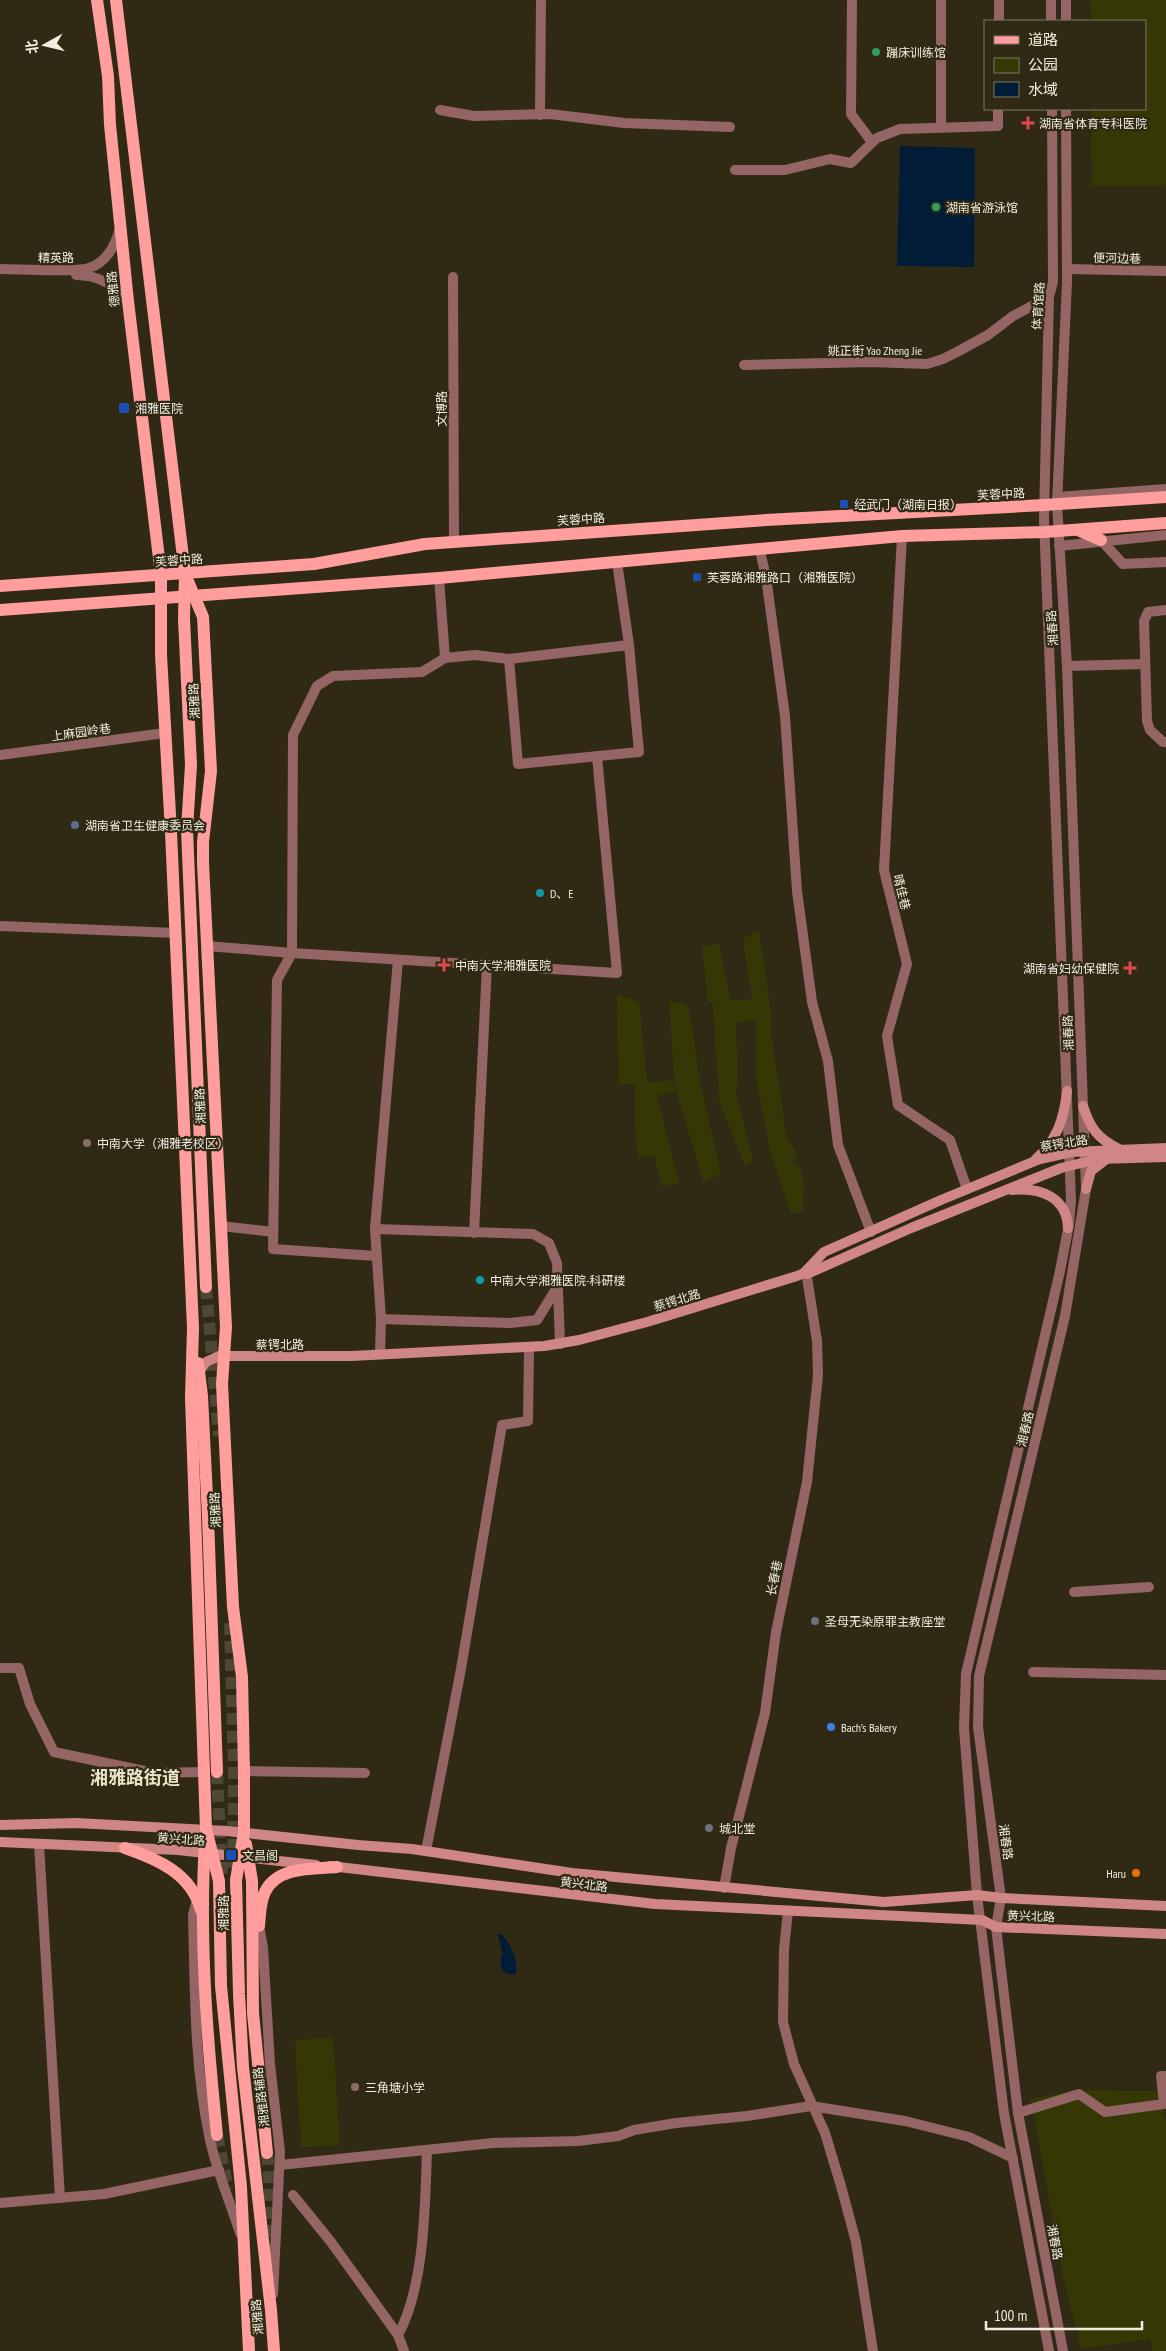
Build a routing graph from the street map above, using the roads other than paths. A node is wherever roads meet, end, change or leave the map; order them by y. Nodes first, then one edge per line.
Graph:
1 (98, 0) edge
2 (116, 0) edge
3 (541, 0) edge
4 (852, 0) edge
5 (941, 0) edge
6 (999, 0) edge
7 (1051, 0) edge
8 (1066, 0) edge
9 (999, 20) edge
10 (1051, 20) edge
11 (1066, 20) edge
12 (440, 110) dead end
13 (998, 110) edge
14 (1052, 110) edge
15 (1066, 110) edge
16 (540, 115) junction
17 (730, 127) dead end
18 (941, 128) junction
19 (872, 142) junction
20 (735, 170) dead end
21 (120, 228) junction
22 (0, 269) edge
23 (1067, 269) junction
24 (1166, 271) edge
25 (0, 275) edge
26 (453, 277) dead end
27 (1049, 297) junction
28 (128, 302) junction
29 (744, 365) dead end
30 (1166, 489) edge
31 (1166, 497) edge
32 (1057, 501) junction
33 (1044, 506) junction
34 (1166, 523) edge
35 (1077, 531) junction
36 (1045, 532) junction
37 (1059, 532) junction
38 (1166, 535) edge
39 (902, 536) junction
40 (1101, 540) junction
41 (454, 542) junction
42 (1059, 546) junction
43 (760, 551) junction
44 (617, 562) junction
45 (1166, 562) edge
46 (185, 574) junction
47 (161, 575) junction
48 (439, 578) junction
49 (0, 586) edge
50 (190, 597) junction
51 (161, 598) junction
52 (0, 610) edge
53 (1166, 610) edge
54 (629, 645) junction
55 (446, 658) junction
56 (508, 659) junction
57 (1145, 664) junction
58 (1067, 666) junction
59 (165, 733) junction
60 (1166, 742) edge
61 (0, 755) edge
62 (597, 756) junction
63 (0, 926) edge
64 (176, 933) junction
65 (207, 946) junction
66 (292, 953) junction
67 (398, 960) junction
68 (487, 966) junction
69 (1067, 1091) junction
70 (1084, 1106) junction
71 (1166, 1148) edge
72 (1119, 1149) junction
73 (1070, 1153) junction
74 (1085, 1157) junction
75 (1166, 1157) edge
76 (1110, 1158) junction
77 (1032, 1162) junction
78 (1070, 1165) junction
79 (967, 1189) junction
80 (1086, 1189) junction
81 (999, 1192) junction
82 (220, 1226) junction
83 (1068, 1228) junction
84 (375, 1229) junction
85 (273, 1232) junction
86 (871, 1232) junction
87 (474, 1233) junction
88 (376, 1256) junction
89 (807, 1272) junction
90 (558, 1286) junction
91 (206, 1287) tunnel mouth
92 (381, 1319) junction
93 (193, 1328) junction
94 (560, 1344) junction
95 (529, 1348) junction
96 (380, 1354) junction
97 (224, 1356) junction
98 (199, 1371) junction
99 (190, 1398) junction
100 (1149, 1586) dead end
101 (1074, 1592) dead end
102 (0, 1668) edge
103 (1032, 1672) dead end
104 (1166, 1675) edge
105 (244, 1771) junction
106 (211, 1772) junction
107 (365, 1773) dead end
108 (0, 1825) edge
109 (206, 1829) junction
110 (244, 1832) junction
111 (0, 1842) edge
112 (39, 1844) junction
113 (125, 1848) junction
114 (426, 1851) junction
115 (208, 1853) junction
116 (244, 1857) junction
117 (336, 1867) junction
118 (203, 1876) junction
119 (252, 1881) junction
120 (724, 1888) junction
121 (977, 1895) junction
122 (1001, 1898) junction
123 (197, 1899) junction
124 (1166, 1906) edge
125 (788, 1910) junction
126 (982, 1920) junction
127 (203, 1921) junction
128 (259, 1925) junction
129 (996, 1927) junction
130 (1166, 1934) edge
131 (253, 1966) junction
132 (1166, 2076) edge
133 (811, 2106) junction
134 (1018, 2113) junction
135 (217, 2135) tunnel mouth
136 (427, 2150) junction
137 (267, 2153) tunnel mouth
138 (1013, 2158) junction
139 (280, 2165) junction
140 (219, 2170) junction
141 (293, 2195) dead end
142 (60, 2198) junction
143 (0, 2203) edge
144 (242, 2239) junction
145 (271, 2310) junction
146 (398, 2334) junction
147 (249, 2351) edge
148 (274, 2351) edge
149 (404, 2351) edge
150 (873, 2351) edge
151 (1049, 2351) edge
152 (1063, 2351) edge

1 - 21 main road, 德雅路
2 - 46 main road
3 - 16 street
4 - 19 street
5 - 18 street
6 - 9 street
7 - 10 street
8 - 11 street
12 - 16 street
13 - 18 street
14 - 27 street, 体育馆路
15 - 23 street
16 - 17 street
18 - 19 street
19 - 20 street
21 - 22 street, 精英路
21 - 28 main road, 德雅路
23 - 24 street, 便河边巷
23 - 32 street
25 - 28 street, 精英路
26 - 41 street, 文博路
27 - 29 street, 姚正街 Yao Zheng Jie
27 - 33 street, 体育馆路
28 - 47 main road, 德雅路
30 - 32 street, 芙蓉中路
31 - 32 main road, 芙蓉中路
32 - 33 main road, 芙蓉中路
32 - 37 street, 湘春路
33 - 36 street, 湘春路
33 - 41 main road, 芙蓉中路
34 - 35 main road
35 - 37 main road
35 - 40 main road
36 - 37 main road
36 - 39 main road
36 - 69 street, 湘春路
37 - 42 street, 湘春路
38 - 40 street
39 - 43 main road
39 - 79 street, 晴佳巷
40 - 42 street
40 - 45 street
41 - 46 main road, 芙蓉中路
42 - 58 street, 湘春路
43 - 44 main road
43 - 86 street
44 - 48 main road
44 - 54 street
46 - 47 main road, 芙蓉中路
46 - 50 main road, 湘雅路
47 - 49 main road, 芙蓉中路
47 - 51 main road, 湘雅路
48 - 50 main road
48 - 55 street
50 - 51 main road
50 - 65 main road, 湘雅路
50 - 91 main road, 湘雅路
51 - 52 main road
51 - 59 main road, 湘雅路
53 - 57 street
54 - 56 street
54 - 62 street
55 - 56 street
55 - 66 street
56 - 62 street
57 - 58 street
57 - 60 street
58 - 70 street, 湘春路
59 - 61 street, 上麻园岭巷
59 - 64 main road, 湘雅路
62 - 68 street
63 - 64 street
64 - 93 main road, 湘雅路
65 - 66 street
65 - 82 main road, 湘雅路
66 - 67 street
66 - 85 street
67 - 68 street
67 - 84 street
68 - 87 street
69 - 73 street, 湘春路
69 - 77 main road
70 - 72 main road
70 - 74 street, 湘春路
71 - 72 main road, 蔡锷北路
72 - 74 main road, 蔡锷北路
73 - 74 main road, 蔡锷北路
73 - 77 main road, 蔡锷北路
73 - 78 street, 湘春路
74 - 76 main road, 蔡锷北路
74 - 78 main road, 蔡锷北路
74 - 80 street, 湘春路
75 - 76 main road, 蔡锷北路
76 - 80 main road
77 - 79 main road, 蔡锷北路
78 - 81 main road, 蔡锷北路
78 - 83 street, 湘春路
79 - 86 main road, 蔡锷北路
80 - 122 street, 湘春路
81 - 83 main road
81 - 89 main road, 蔡锷北路
82 - 85 street
82 - 97 main road, 湘雅路
83 - 121 street, 湘春路
84 - 87 street
84 - 88 street
85 - 88 street
86 - 89 main road, 蔡锷北路
87 - 90 street
88 - 92 street
89 - 94 main road, 蔡锷北路
89 - 120 street, 长春巷
90 - 92 street
90 - 94 street
92 - 96 street
93 - 98 main road, 湘雅路
93 - 99 main road, 湘雅路
94 - 95 main road, 蔡锷北路
95 - 96 main road, 蔡锷北路
95 - 114 street
96 - 97 main road, 蔡锷北路
97 - 98 main road, 蔡锷北路
97 - 105 main road, 湘雅路
98 - 99 main road
98 - 106 main road, 湘雅路
99 - 106 main road, 湘雅路
100 - 101 street
102 - 106 street
103 - 104 street
105 - 107 street
105 - 110 main road, 湘雅路
106 - 109 main road, 湘雅路
108 - 109 main road, 黄兴北路
109 - 110 main road, 黄兴北路
109 - 115 main road, 湘雅路
110 - 114 main road, 黄兴北路
110 - 116 main road, 湘雅路
111 - 112 main road, 黄兴北路
112 - 113 main road, 黄兴北路
112 - 142 street
113 - 115 main road, 黄兴北路
113 - 123 main road
114 - 120 main road, 黄兴北路
115 - 116 main road, 黄兴北路
115 - 118 main road
115 - 144 main road, 湘雅路
116 - 117 main road, 黄兴北路
116 - 119 main road
116 - 145 main road, 湘雅路
117 - 125 main road, 黄兴北路
117 - 128 main road
118 - 123 street
118 - 127 main road
119 - 128 street, 湘雅路辅路
119 - 131 main road
120 - 121 main road, 黄兴北路
121 - 122 main road, 黄兴北路
121 - 126 street, 湘春路
122 - 124 main road, 黄兴北路
122 - 129 street, 湘春路
123 - 127 main road
123 - 140 street
125 - 126 main road, 黄兴北路
125 - 133 street
126 - 129 main road, 黄兴北路
126 - 138 street, 湘春路
127 - 135 main road
128 - 131 main road
128 - 139 street, 湘雅路辅路
129 - 130 main road, 黄兴北路
129 - 134 street, 湘春路
131 - 137 main road
132 - 134 street
133 - 136 street
133 - 138 street
133 - 150 street
134 - 152 street, 湘春路
136 - 139 street
136 - 146 street
138 - 151 street, 湘春路
139 - 145 street, 湘雅路辅路
140 - 142 street
140 - 144 street
141 - 146 street
142 - 143 street
144 - 147 main road, 湘雅路
145 - 148 main road, 湘雅路
146 - 149 street

